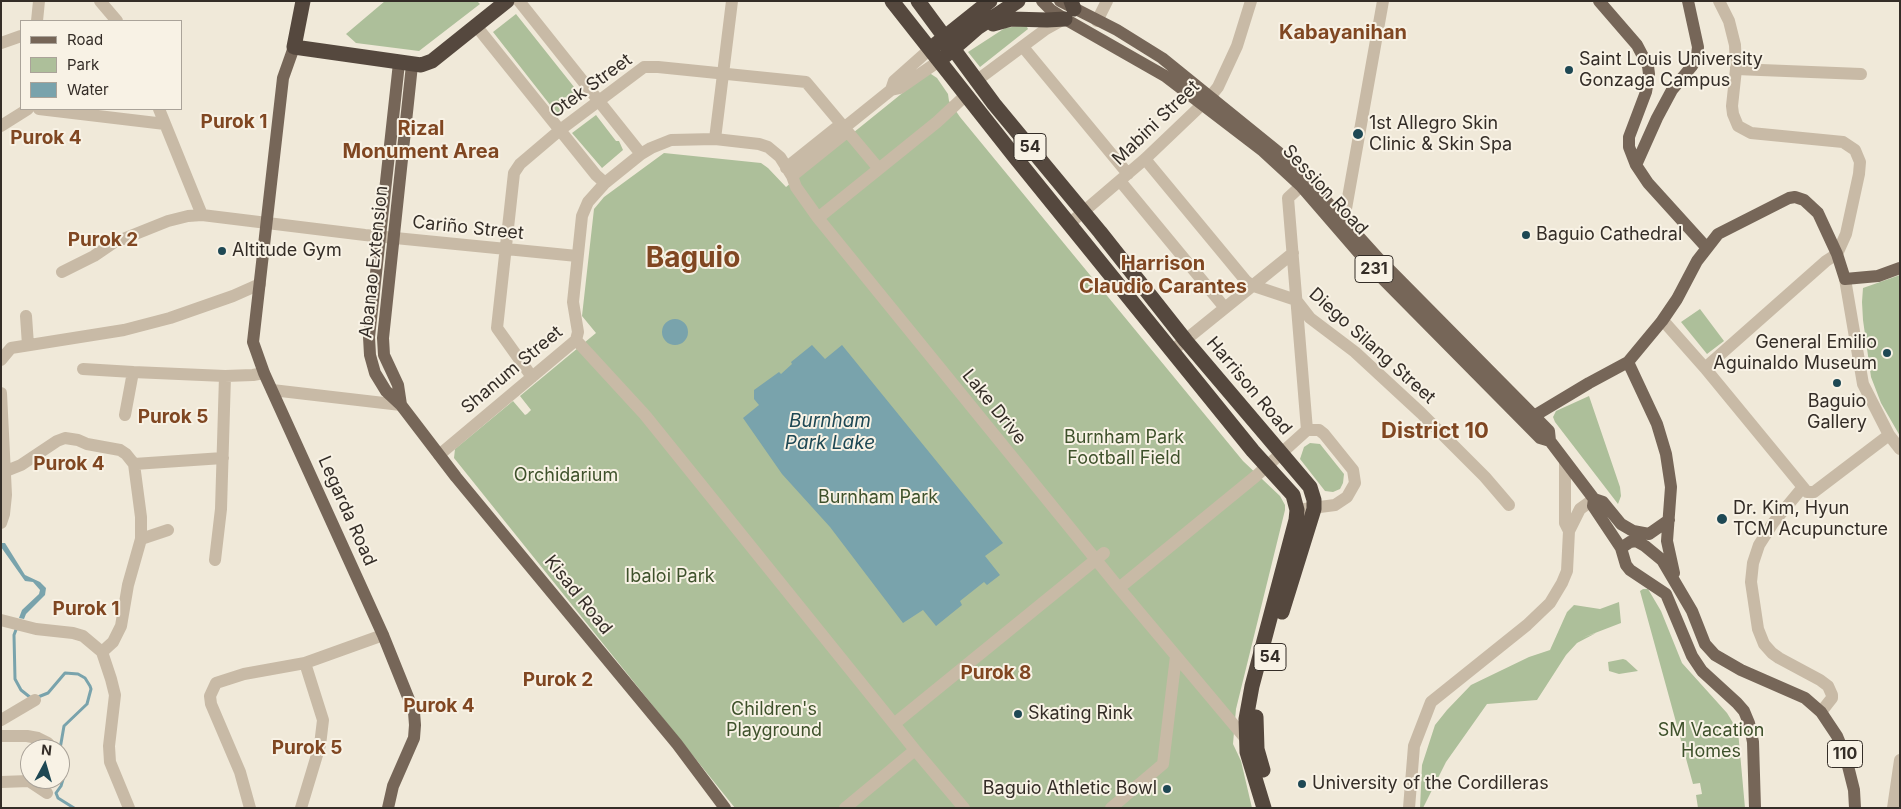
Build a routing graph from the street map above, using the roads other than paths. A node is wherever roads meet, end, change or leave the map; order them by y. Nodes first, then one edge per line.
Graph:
1 (39, 1) edge
2 (100, 1) edge
3 (303, 1) edge
4 (507, 1) edge
5 (519, 1) edge
6 (732, 1) edge
7 (892, 1) edge
8 (918, 1) edge
9 (990, 1) edge
10 (1018, 1) edge
11 (1042, 1) edge
12 (1060, 1) edge
13 (1107, 1) edge
14 (1251, 1) edge
15 (1383, 1) edge
16 (1599, 1) edge
17 (1688, 1) edge
18 (1719, 1) edge
19 (1070, 10) edge
20 (38, 20) edge
21 (116, 20) edge
22 (1097, 21) junction
23 (478, 26) junction
24 (978, 28) junction
25 (20, 36) edge
26 (1, 44) edge
27 (948, 44) junction
28 (1023, 46) junction
29 (294, 47) junction
30 (934, 55) junction
31 (406, 64) junction
32 (1736, 69) junction
33 (723, 74) junction
34 (1860, 74) dead end
35 (976, 82) junction
36 (966, 96) junction
37 (1207, 100) junction
38 (597, 101) junction
39 (26, 110) edge
40 (47, 110) edge
41 (159, 110) edge
42 (165, 124) junction
43 (1, 126) edge
44 (846, 127) junction
45 (560, 130) junction
46 (715, 139) junction
47 (389, 147) junction
48 (403, 148) junction
49 (641, 154) junction
50 (1145, 160) junction
51 (1636, 165) junction
52 (879, 169) junction
53 (789, 172) junction
54 (1124, 178) junction
55 (605, 183) junction
56 (1301, 186) junction
57 (1083, 212) junction
58 (202, 215) junction
59 (818, 218) junction
60 (1344, 220) junction
61 (267, 223) junction
62 (1069, 224) junction
63 (379, 236) junction
64 (393, 237) junction
65 (1706, 247) junction
66 (506, 249) junction
67 (1293, 253) junction
68 (1837, 254) junction
69 (577, 256) junction
70 (1900, 268) edge
71 (62, 272) dead end
72 (1845, 279) junction
73 (260, 284) junction
74 (1251, 285) junction
75 (1296, 300) junction
76 (1225, 308) junction
77 (26, 316) dead end
78 (1662, 321) junction
79 (370, 328) junction
80 (384, 329) junction
81 (576, 340) junction
82 (1186, 341) junction
83 (28, 345) junction
84 (6, 347) edge
85 (1173, 350) junction
86 (1, 360) edge
87 (1628, 362) junction
88 (1705, 368) junction
89 (83, 369) dead end
90 (133, 372) junction
91 (264, 373) junction
92 (225, 376) junction
93 (532, 377) junction
94 (272, 390) junction
95 (1, 393) edge
96 (402, 405) junction
97 (125, 415) dead end
98 (1534, 416) junction
99 (1307, 430) junction
100 (1889, 435) junction
101 (1550, 441) junction
102 (1900, 450) edge
103 (1282, 452) junction
104 (439, 455) junction
105 (223, 458) junction
106 (1565, 461) junction
107 (134, 464) junction
108 (1267, 466) junction
109 (6, 471) junction
110 (1803, 487) junction
111 (1594, 499) junction
112 (1509, 505) dead end
113 (1314, 508) junction
114 (1297, 510) junction
115 (1669, 520) junction
116 (1, 523) edge
117 (168, 530) dead end
118 (1569, 531) junction
119 (141, 539) junction
120 (1621, 548) junction
121 (1097, 559) junction
122 (215, 560) dead end
123 (1676, 583) junction
124 (1119, 588) junction
125 (1662, 590) junction
126 (1, 620) edge
127 (383, 635) junction
128 (102, 652) junction
129 (1176, 656) junction
130 (305, 663) junction
131 (35, 700) dead end
132 (1821, 712) junction
133 (1, 720) edge
134 (894, 724) junction
135 (1, 736) edge
136 (1245, 738) junction
137 (40, 739) edge
138 (915, 750) junction
139 (1900, 760) edge
140 (1, 782) edge
141 (47, 793) dead end
142 (130, 808) edge
143 (250, 808) edge
144 (301, 808) edge
145 (388, 808) edge
146 (725, 808) edge
147 (845, 808) edge
148 (964, 808) edge
149 (1111, 808) edge
150 (1264, 808) edge
151 (1274, 808) edge
152 (1409, 808) edge
153 (1755, 808) edge
154 (1856, 808) edge
155 (1893, 808) edge

1 - 20 street
2 - 21 street
3 - 29 highway
4 - 23 highway
5 - 38 street
6 - 33 street
7 - 30 highway, 54
8 - 27 highway, 54
9 - 27 highway
10 - 24 highway
11 - 19 main road, Session Road / 231
12 - 19 main road, Session Road / 231
13 - 22 street
14 - 37 street, Mabini Street
15 - 60 street
16 - 51 main road
17 - 51 main road
18 - 32 street
19 - 22 main road, Session Road / 231
19 - 24 highway
19 - 28 street
19 - 37 main road, Session Road / 231
22 - 37 main road, Session Road / 231
23 - 31 highway
23 - 45 street
24 - 27 highway
25 - 26 street
27 - 30 highway
27 - 35 highway, Harrison Road / 54
28 - 35 street
28 - 54 street
29 - 31 highway
29 - 61 main road, Legarda Road
30 - 36 highway, Harrison Road / 54
30 - 44 street
31 - 47 main road, Abanao Extension
31 - 48 main road, Abanao Extension
32 - 34 street
32 - 68 street
33 - 38 street, Otek Street
33 - 44 street, Otek Street
33 - 46 street
35 - 57 highway, Harrison Road / 54
36 - 52 street
36 - 62 highway, Harrison Road / 54
37 - 50 street, Mabini Street
37 - 56 main road, Session Road / 231
37 - 60 main road, Session Road / 231
38 - 45 street, Otek Street
38 - 49 street
39 - 43 street
40 - 42 street
41 - 42 street
42 - 58 street
44 - 52 street, Otek Street
44 - 53 street
45 - 55 street
45 - 66 street, Otek Street
46 - 49 street, Shanum Street
46 - 53 street, Shanum Street
47 - 48 main road
47 - 63 main road, Abanao Extension
48 - 64 main road, Abanao Extension
49 - 55 street, Shanum Street
50 - 54 street, Mabini Street
50 - 74 street, Diego Silang Street
51 - 65 main road
52 - 59 street
53 - 59 street, Lake Drive
54 - 57 street, Mabini Street
54 - 76 street
55 - 69 street, Shanum Street
56 - 67 street
56 - 101 main road, Session Road / 231
57 - 62 street, Mabini Street
57 - 82 highway, Harrison Road / 54
58 - 61 street, Cariño Street
58 - 71 street, Cariño Street
59 - 121 street, Lake Drive
60 - 98 main road, Session Road / 231
61 - 63 street, Cariño Street
61 - 73 main road, Legarda Road
62 - 85 highway, Harrison Road / 54
63 - 64 street, Cariño Street
63 - 79 main road, Abanao Extension
64 - 66 street, Cariño Street
64 - 80 main road, Abanao Extension
65 - 68 main road
65 - 78 main road
66 - 69 street, Cariño Street
66 - 93 street, Otek Street
67 - 74 street
67 - 75 street
68 - 72 main road
68 - 88 street
69 - 81 street, Shanum Street
70 - 72 main road
72 - 100 street
73 - 83 street
73 - 91 main road, Legarda Road
74 - 75 street, Diego Silang Street
74 - 76 street
75 - 99 street
75 - 112 street, Diego Silang Street
76 - 82 street
77 - 83 street
78 - 87 main road
78 - 88 street
79 - 80 main road
79 - 96 main road, Abanao Extension
80 - 96 main road, Abanao Extension
81 - 93 street, Shanum Street
81 - 134 street
82 - 85 street
82 - 103 highway, Harrison Road / 54
83 - 84 street
84 - 86 street
85 - 108 highway, Harrison Road / 54
87 - 98 main road
87 - 115 main road
88 - 110 street
89 - 90 street
90 - 92 street
90 - 97 street
91 - 92 street
91 - 94 main road, Legarda Road
92 - 105 street
93 - 104 street, Shanum Street
94 - 96 street
94 - 127 main road, Legarda Road
95 - 109 street
96 - 104 main road, Kisad Road
98 - 101 main road, Session Road / 231
99 - 103 street
99 - 113 street
100 - 102 street
100 - 110 street
101 - 106 main road, Session Road / 231
103 - 108 street
103 - 113 highway, Harrison Road / 54
104 - 146 main road, Kisad Road
105 - 107 street
105 - 122 street
106 - 111 main road, Session Road / 231
106 - 118 street
107 - 109 street
107 - 119 street
108 - 114 highway, Harrison Road / 54
108 - 124 street
109 - 116 street
110 - 132 street
111 - 115 main road
111 - 118 street
111 - 120 main road, 231
113 - 114 street
113 - 151 highway, 54
114 - 136 highway, 54
115 - 123 main road
117 - 119 street
118 - 152 street
119 - 128 street
120 - 123 main road, 110
120 - 125 main road, 231
121 - 124 street, Lake Drive
121 - 134 street
123 - 125 main road
123 - 132 main road, 110
124 - 129 street, Lake Drive
125 - 153 main road
126 - 128 street
127 - 130 street
127 - 145 main road, Legarda Road
128 - 142 street
129 - 136 street, Lake Drive
129 - 149 street
130 - 143 street
130 - 144 street
131 - 133 street
132 - 154 main road, 110
134 - 138 street
135 - 137 street
136 - 150 highway, 54
138 - 147 street
138 - 148 street
139 - 155 street
140 - 141 street

